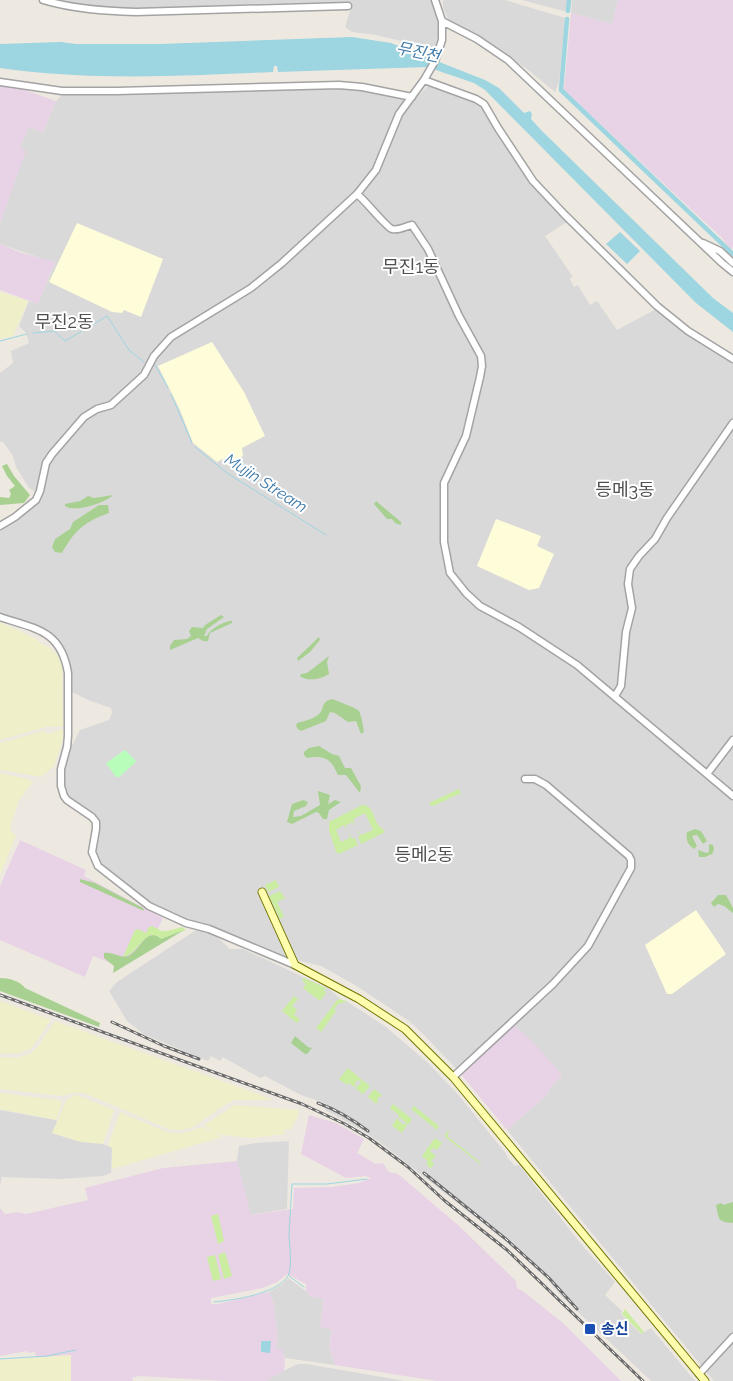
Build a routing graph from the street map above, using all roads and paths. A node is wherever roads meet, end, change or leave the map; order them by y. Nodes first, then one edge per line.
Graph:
1 (43, 0) edge
2 (435, 0) edge
3 (348, 6) dead end
4 (442, 21) junction
5 (424, 80) junction
6 (0, 82) edge
7 (412, 97) junction
8 (357, 194) junction
9 (698, 240) junction
10 (733, 263) edge
11 (733, 272) edge
12 (733, 359) edge
13 (733, 424) edge
14 (0, 526) edge
15 (0, 617) edge
16 (615, 696) junction
17 (733, 740) edge
18 (707, 774) junction
19 (525, 778) dead end
20 (733, 796) edge
21 (262, 892) dead end
22 (295, 965) junction
23 (453, 1077) junction
24 (733, 1336) edge
25 (699, 1374) junction
26 (705, 1381) edge

1 - 3 street
2 - 4 street
4 - 5 street
4 - 9 street
5 - 7 street
5 - 12 street
6 - 7 street
7 - 8 street
8 - 14 street
8 - 16 street
9 - 10 street
9 - 11 street
13 - 16 street
15 - 22 street
16 - 18 street
17 - 18 street
18 - 20 street
19 - 23 street
21 - 22 main road
22 - 23 main road
23 - 25 main road
24 - 25 street
25 - 26 main road

